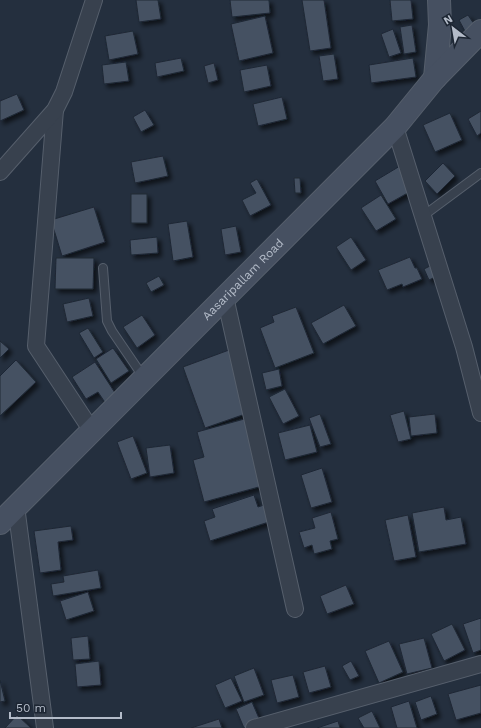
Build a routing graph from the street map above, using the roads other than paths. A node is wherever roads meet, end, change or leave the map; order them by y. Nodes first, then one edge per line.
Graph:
1 (94, 0) edge
2 (439, 0) edge
3 (481, 31) edge
4 (435, 78) junction
5 (55, 110) junction
6 (395, 127) junction
7 (0, 172) edge
8 (481, 172) edge
9 (423, 216) junction
10 (103, 268) dead end
11 (225, 297) junction
12 (144, 378) junction
13 (481, 413) edge
14 (92, 430) junction
15 (16, 506) junction
16 (0, 522) edge
17 (295, 609) dead end
18 (481, 664) edge
19 (45, 728) edge
20 (254, 728) edge

1 - 5 street
2 - 4 main road
3 - 4 main road, Aasaripallam Road
4 - 6 main road, Aasaripallam Road
5 - 7 street
5 - 14 street
6 - 9 street
6 - 11 main road, Aasaripallam Road
8 - 9 lane
9 - 13 street
10 - 12 lane
11 - 12 main road, Aasaripallam Road
11 - 17 street
12 - 14 main road, Aasaripallam Road
14 - 15 main road, Aasaripallam Road
15 - 16 main road, Aasaripallam Road
15 - 19 street
18 - 20 street

